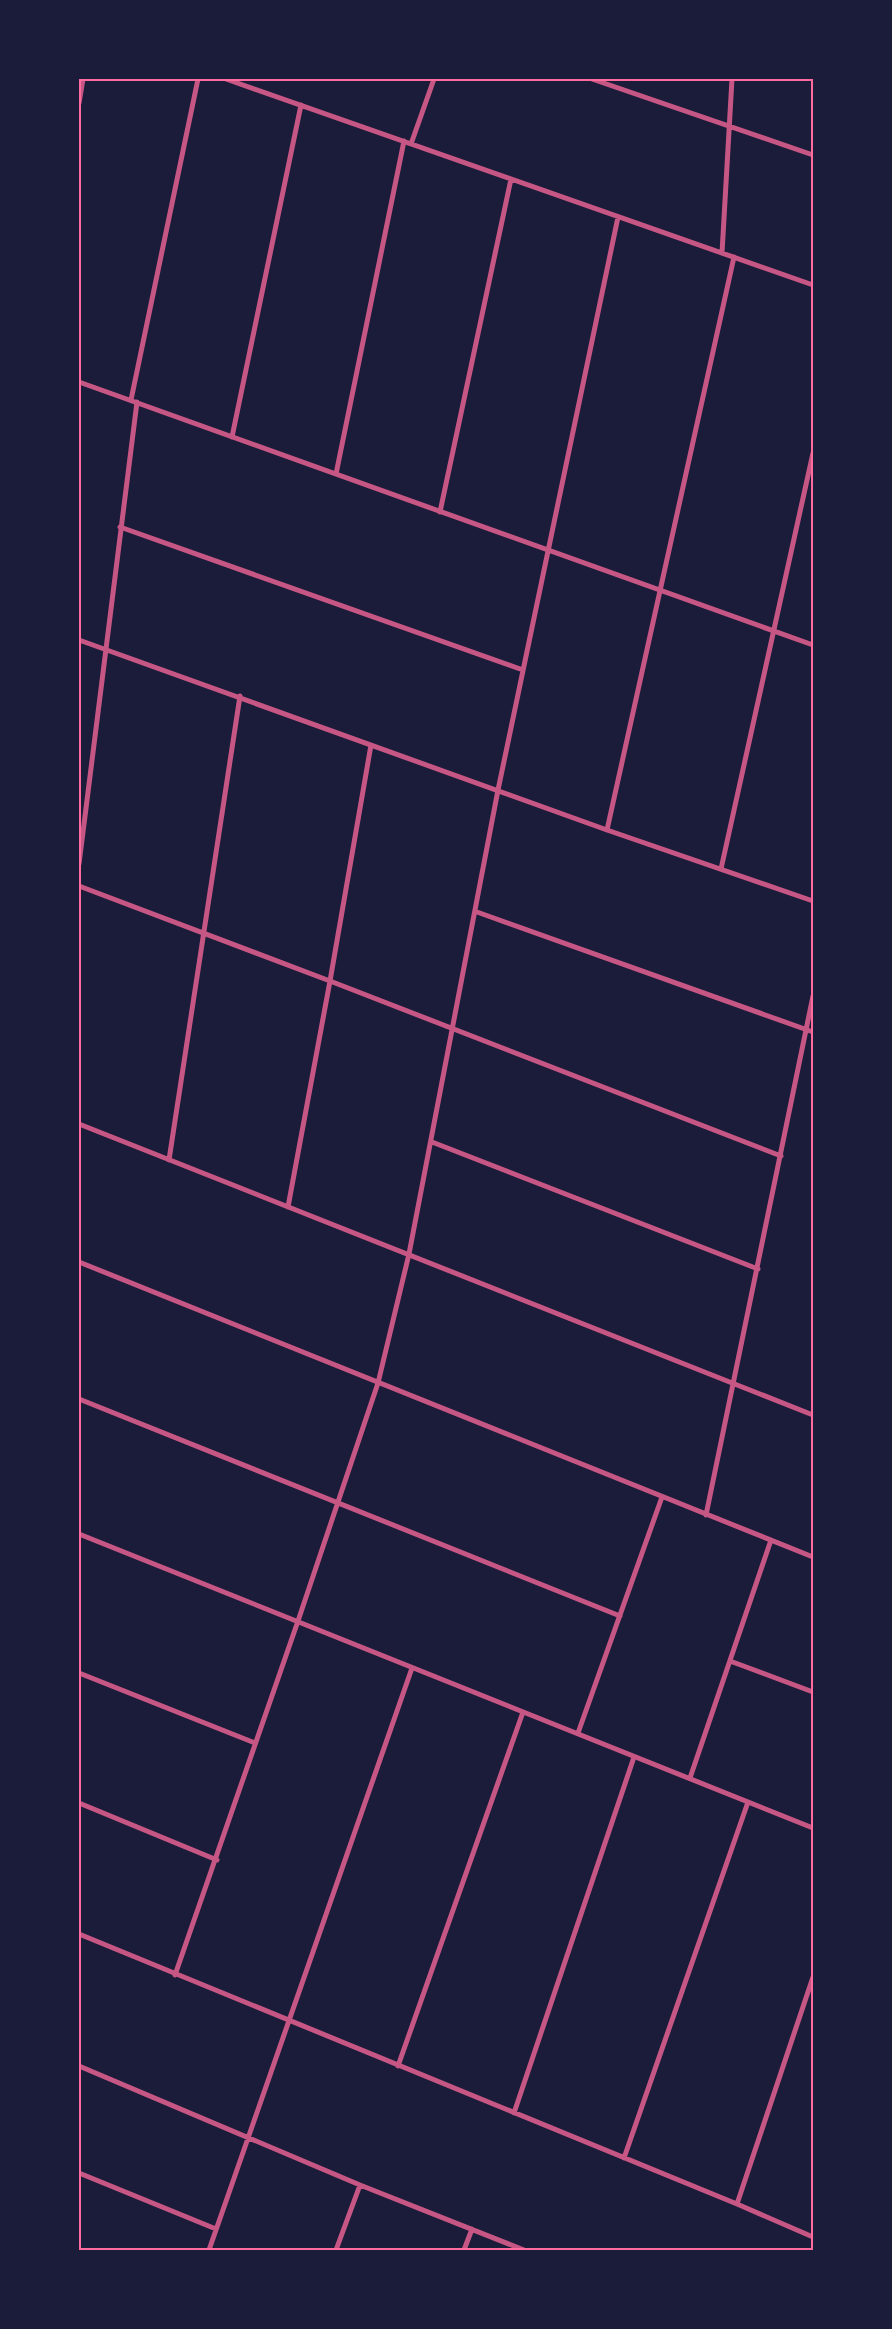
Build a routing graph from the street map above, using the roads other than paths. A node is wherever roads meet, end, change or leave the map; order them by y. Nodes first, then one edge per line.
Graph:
1 (82, 79) edge
2 (198, 79) edge
3 (226, 79) edge
4 (434, 79) edge
5 (592, 79) edge
6 (732, 79) edge
7 (79, 101) edge
8 (301, 105) junction
9 (729, 128) junction
10 (404, 141) junction
11 (411, 144) junction
12 (813, 155) edge
13 (511, 179) junction
14 (618, 218) junction
15 (722, 253) junction
16 (734, 257) junction
17 (813, 285) edge
18 (79, 382) edge
19 (134, 401) junction
20 (232, 437) junction
21 (813, 453) edge
22 (336, 474) junction
23 (440, 512) junction
24 (120, 526) junction
25 (547, 550) junction
26 (661, 589) junction
27 (772, 630) junction
28 (79, 640) edge
29 (813, 645) edge
30 (104, 648) junction
31 (523, 670) junction
32 (240, 696) junction
33 (371, 745) junction
34 (498, 790) junction
35 (607, 830) junction
36 (79, 864) edge
37 (721, 869) junction
38 (79, 886) edge
39 (813, 901) edge
40 (477, 912) junction
41 (204, 935) junction
42 (330, 981) junction
43 (813, 996) edge
44 (454, 1029) junction
45 (806, 1030) junction
46 (813, 1032) edge
47 (79, 1124) edge
48 (432, 1142) junction
49 (781, 1156) junction
50 (169, 1160) junction
51 (288, 1207) junction
52 (409, 1254) junction
53 (79, 1262) edge
54 (758, 1269) junction
55 (378, 1383) junction
56 (733, 1383) junction
57 (79, 1399) edge
58 (813, 1415) edge
59 (662, 1497) junction
60 (338, 1502) junction
61 (706, 1515) junction
62 (79, 1534) edge
63 (770, 1540) junction
64 (813, 1557) edge
65 (620, 1616) junction
66 (298, 1621) junction
67 (730, 1661) junction
68 (412, 1668) junction
69 (79, 1673) edge
70 (813, 1692) edge
71 (523, 1712) junction
72 (578, 1733) junction
73 (255, 1744) junction
74 (634, 1757) junction
75 (690, 1778) junction
76 (748, 1802) junction
77 (79, 1803) edge
78 (813, 1828) edge
79 (216, 1860) junction
80 (79, 1934) edge
81 (175, 1975) junction
82 (813, 1977) edge
83 (289, 2022) junction
84 (79, 2066) edge
85 (398, 2066) junction
86 (514, 2113) junction
87 (248, 2136) junction
88 (624, 2158) junction
89 (79, 2173) edge
90 (360, 2185) junction
91 (737, 2204) junction
92 (216, 2229) junction
93 (472, 2229) junction
94 (813, 2237) edge
95 (209, 2250) edge
96 (336, 2250) edge
97 (464, 2250) edge
98 (524, 2250) edge

1 - 7 street
2 - 19 street
3 - 8 street
4 - 11 street
5 - 9 street
6 - 9 street
8 - 10 street
8 - 20 street
9 - 12 street
9 - 15 street
10 - 11 street
10 - 22 street
11 - 13 street
13 - 14 street
13 - 23 street
14 - 15 street
14 - 25 street
15 - 16 street
16 - 17 street
16 - 26 street
18 - 19 street
19 - 20 street
19 - 24 street
20 - 22 street
21 - 27 street
22 - 23 street
23 - 25 street
24 - 30 street
24 - 31 street
25 - 26 street
25 - 31 street
26 - 27 street
26 - 35 street
27 - 29 street
27 - 37 street
28 - 30 street
30 - 32 street
30 - 36 street
31 - 34 street
32 - 33 street
32 - 41 street
33 - 34 street
33 - 42 street
34 - 35 street
34 - 40 street
35 - 37 street
37 - 39 street
38 - 41 street
40 - 44 street
40 - 45 street
41 - 42 street
41 - 50 street
42 - 44 street
42 - 51 street
43 - 45 street
44 - 48 street
44 - 49 street
45 - 46 street
45 - 49 street
47 - 50 street
48 - 52 street
48 - 54 street
49 - 54 street
50 - 51 street
51 - 52 street
52 - 55 street
52 - 56 street
53 - 55 street
54 - 56 street
55 - 59 street
55 - 60 street
56 - 58 street
56 - 61 street
57 - 60 street
59 - 61 street
59 - 65 street
60 - 65 street
60 - 66 street
61 - 63 street
62 - 66 street
63 - 64 street
63 - 67 street
65 - 72 street
66 - 68 street
66 - 73 street
67 - 70 street
67 - 75 street
68 - 71 street
68 - 83 street
69 - 73 street
71 - 72 street
71 - 85 street
72 - 74 street
73 - 79 street
74 - 75 street
74 - 86 street
75 - 76 street
76 - 78 street
76 - 88 street
77 - 79 street
79 - 81 street
80 - 81 street
81 - 83 street
82 - 91 street
83 - 85 street
83 - 87 street
84 - 87 street
85 - 86 street
86 - 88 street
87 - 90 street
87 - 92 street
88 - 91 street
89 - 92 street
90 - 93 street
90 - 96 street
91 - 94 street
92 - 95 street
93 - 97 street
93 - 98 street

